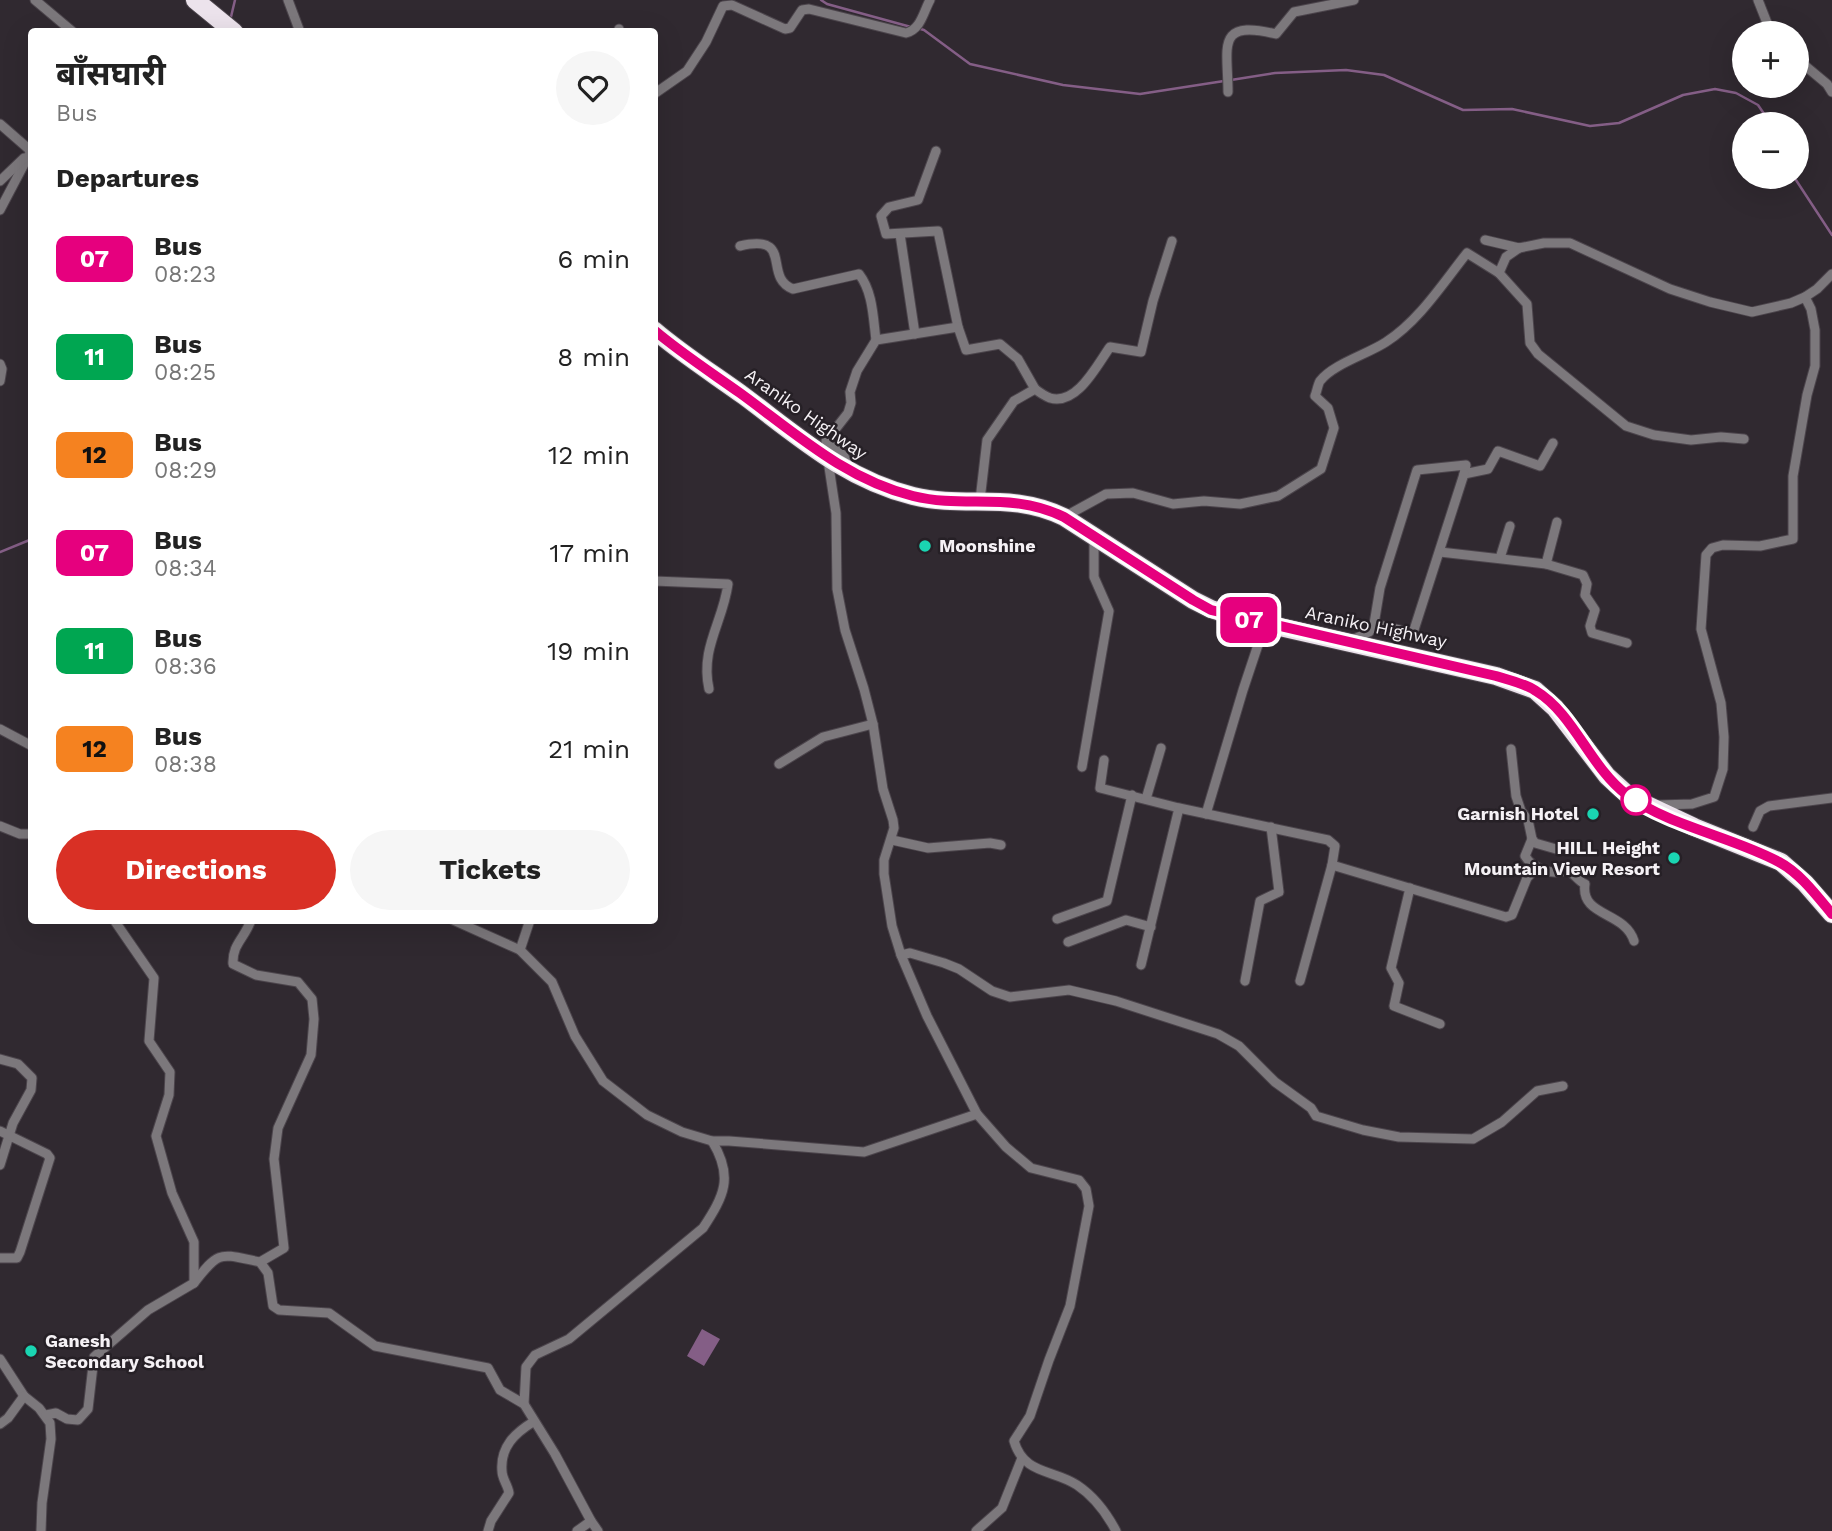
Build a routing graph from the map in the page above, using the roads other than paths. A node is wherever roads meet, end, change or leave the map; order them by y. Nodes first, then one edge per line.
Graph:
1 (35, 0) edge
2 (195, 0) edge
3 (288, 0) edge
4 (929, 0) edge
5 (1354, 0) edge
6 (1758, 0) edge
7 (1767, 21) edge
8 (68, 28) edge
9 (229, 28) edge
10 (298, 28) edge
11 (1809, 69) edge
12 (658, 91) edge
13 (1228, 92) dead end
14 (1832, 92) edge
15 (0, 124) edge
16 (28, 147) edge
17 (936, 151) dead end
18 (28, 153) edge
19 (28, 156) edge
20 (0, 181) edge
21 (0, 210) edge
22 (900, 234) junction
23 (1485, 240) dead end
24 (1172, 241) dead end
25 (740, 246) dead end
26 (1519, 248) junction
27 (1499, 273) junction
28 (1832, 274) edge
29 (1805, 297) junction
30 (958, 327) junction
31 (658, 333) edge
32 (915, 334) junction
33 (876, 340) junction
34 (0, 364) edge
35 (0, 381) edge
36 (1035, 389) junction
37 (1744, 439) dead end
38 (1553, 443) dead end
39 (837, 465) junction
40 (1464, 474) junction
41 (980, 500) junction
42 (1064, 517) junction
43 (1557, 522) dead end
44 (1510, 526) dead end
45 (1094, 536) junction
46 (1440, 552) junction
47 (1500, 558) junction
48 (1546, 564) junction
49 (658, 581) edge
50 (1265, 624) junction
51 (1374, 624) junction
52 (1346, 642) junction
53 (1627, 643) dead end
54 (709, 689) dead end
55 (873, 724) junction
56 (0, 729) edge
57 (28, 744) edge
58 (1161, 748) dead end
59 (1511, 749) dead end
60 (1104, 760) dead end
61 (779, 764) dead end
62 (1082, 767) dead end
63 (1132, 795) junction
64 (1832, 798) edge
65 (1146, 799) junction
66 (1646, 806) junction
67 (1179, 808) junction
68 (1206, 814) junction
69 (0, 827) edge
70 (1271, 827) junction
71 (1754, 827) dead end
72 (28, 834) edge
73 (1532, 839) junction
74 (892, 840) junction
75 (1002, 845) dead end
76 (1556, 849) dead end
77 (1332, 865) junction
78 (1537, 867) junction
79 (1410, 888) junction
80 (1832, 914) edge
81 (1057, 919) dead end
82 (117, 924) edge
83 (250, 924) edge
84 (462, 924) edge
85 (529, 924) edge
86 (1151, 927) junction
87 (1634, 941) dead end
88 (1068, 942) dead end
89 (520, 950) junction
90 (901, 955) junction
91 (1141, 965) dead end
92 (1245, 981) dead end
93 (1300, 981) dead end
94 (1440, 1024) dead end
95 (0, 1059) edge
96 (1563, 1086) dead end
97 (977, 1114) junction
98 (4, 1133) edge
99 (712, 1141) junction
100 (0, 1164) edge
101 (0, 1258) edge
102 (260, 1262) junction
103 (194, 1283) junction
104 (0, 1359) edge
105 (24, 1396) junction
106 (524, 1404) junction
107 (46, 1415) junction
108 (534, 1422) junction
109 (0, 1424) edge
110 (1022, 1458) junction
111 (591, 1521) junction
112 (41, 1531) edge
113 (488, 1531) edge
114 (577, 1531) edge
115 (598, 1531) edge
116 (976, 1531) edge
117 (1116, 1531) edge

1 - 8 street
2 - 9 highway
3 - 10 street
4 - 12 street
5 - 13 street
6 - 7 street
11 - 14 street
15 - 16 street
17 - 22 street
18 - 20 street
19 - 21 street
22 - 30 street
22 - 32 street
23 - 26 street
24 - 36 street
25 - 33 street
26 - 27 street
26 - 29 street
27 - 37 street
27 - 42 street
28 - 29 street
29 - 66 street
30 - 32 street
30 - 36 street
31 - 39 highway, Araniko Highway
32 - 33 street
33 - 39 street
34 - 35 street
36 - 41 street
38 - 40 street
39 - 41 highway, Araniko Highway
39 - 55 street
40 - 46 street
40 - 51 street
41 - 42 highway, Araniko Highway
42 - 45 highway, Araniko Highway
43 - 48 street
44 - 47 street
45 - 50 highway, Araniko Highway
45 - 62 street
46 - 47 street
46 - 51 street
47 - 48 street
48 - 53 street
49 - 54 street
50 - 52 highway, Araniko Highway
50 - 68 street
51 - 52 street
52 - 66 highway, Araniko Highway
55 - 61 street
55 - 74 street
56 - 57 street
58 - 65 street
59 - 73 street
60 - 63 street
63 - 65 street
63 - 81 street
64 - 71 street
65 - 67 street
66 - 80 highway, Araniko Highway
67 - 68 street
67 - 86 street
68 - 70 street
69 - 72 street
70 - 77 street
70 - 92 street
73 - 76 street
73 - 78 street
74 - 75 street
74 - 90 street
77 - 79 street
77 - 93 street
78 - 79 street
78 - 87 street
79 - 94 street
82 - 103 street
83 - 102 street
84 - 89 street
85 - 89 street
86 - 88 street
86 - 91 street
89 - 99 street
90 - 96 street
90 - 97 street
95 - 98 street
97 - 99 street
97 - 110 street
98 - 100 street
98 - 101 street
99 - 106 street
102 - 103 street
102 - 106 street
103 - 107 street
104 - 105 street
105 - 107 street
105 - 109 street
106 - 108 street
107 - 112 street
108 - 111 street
108 - 113 street
110 - 116 street
110 - 117 street
111 - 114 street
111 - 115 street

